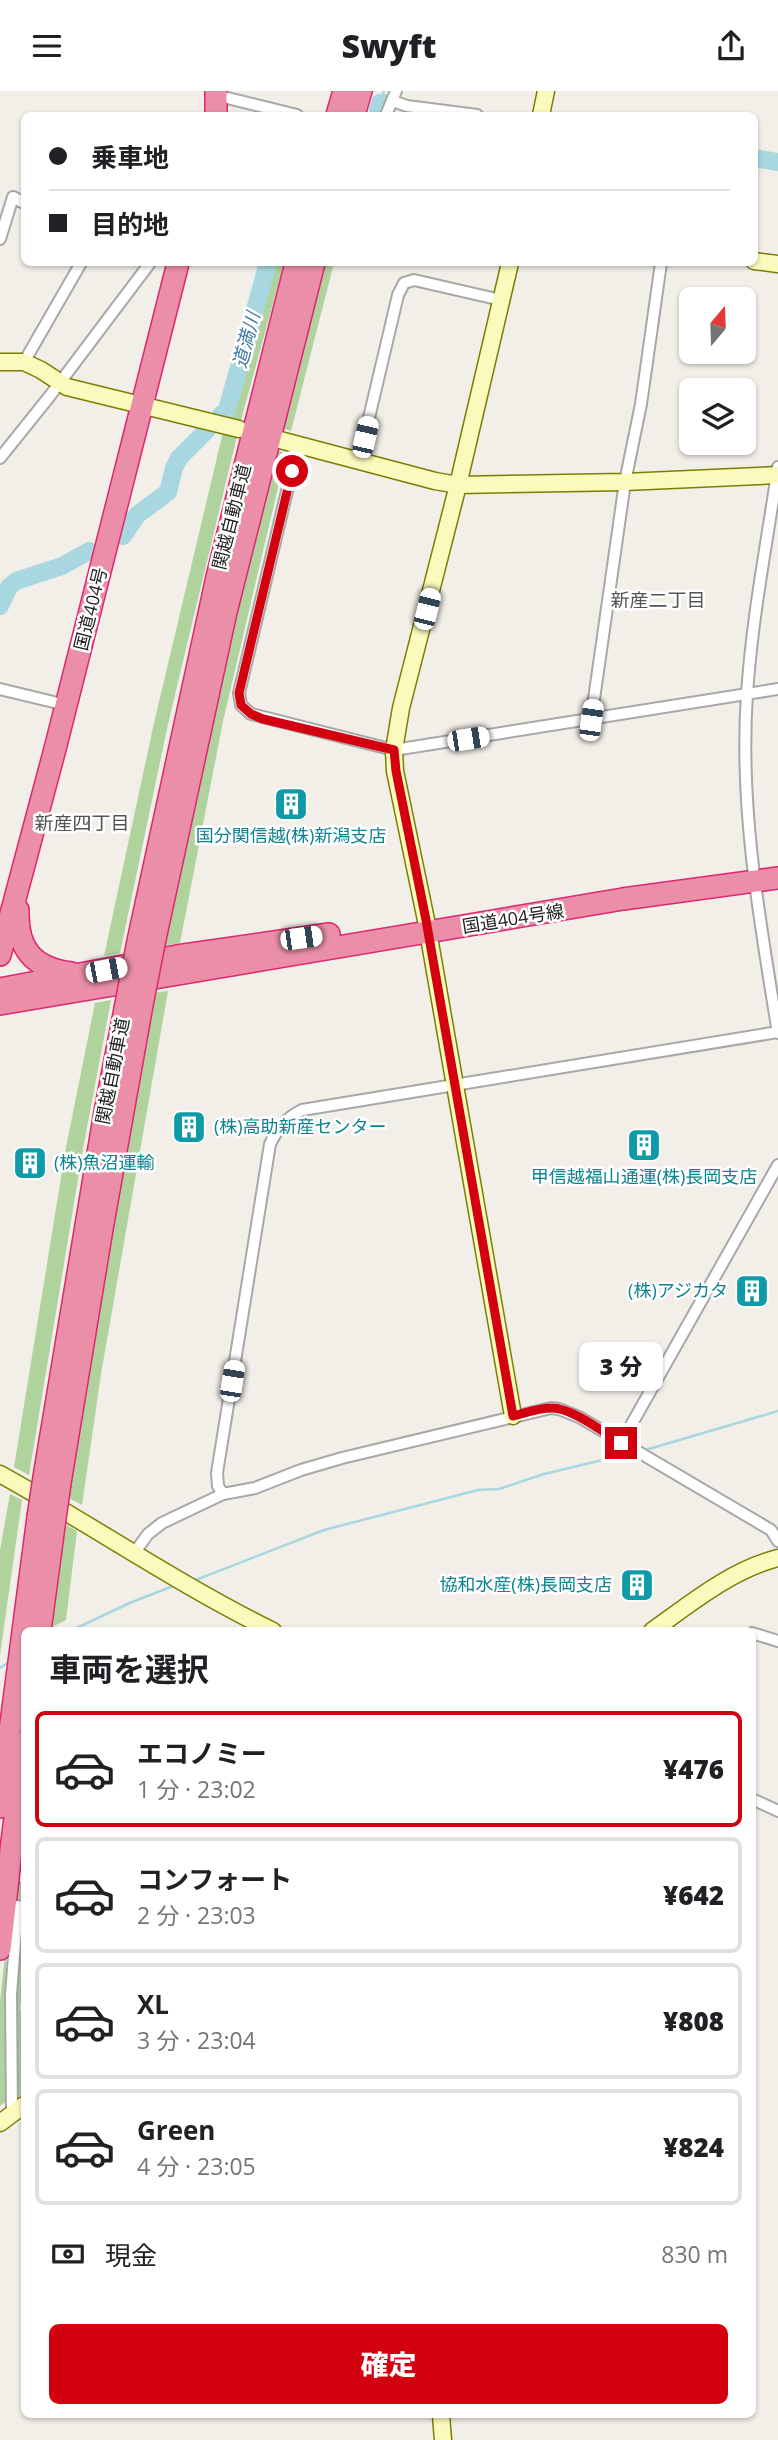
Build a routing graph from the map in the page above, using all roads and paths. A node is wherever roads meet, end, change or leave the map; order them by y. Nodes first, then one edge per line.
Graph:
1 (344, 91) edge
2 (361, 91) edge
3 (547, 91) edge
4 (395, 96) edge
5 (216, 100) edge
6 (281, 112) edge
7 (338, 112) edge
8 (355, 112) edge
9 (387, 112) edge
10 (452, 112) edge
11 (542, 112) edge
12 (21, 201) edge
13 (0, 239) edge
14 (758, 262) edge
15 (778, 264) edge
16 (79, 266) edge
17 (148, 266) edge
18 (177, 266) edge
19 (295, 266) edge
20 (313, 266) edge
21 (509, 266) edge
22 (661, 266) edge
23 (502, 300) junction
24 (0, 362) edge
25 (24, 362) junction
26 (60, 382) junction
27 (141, 404) junction
28 (239, 429) dead end
29 (281, 440) dead end
30 (298, 445) junction
31 (0, 458) edge
32 (359, 460) junction
33 (778, 472) edge
34 (625, 482) junction
35 (458, 485) junction
36 (0, 689) edge
37 (778, 689) edge
38 (747, 695) junction
39 (66, 705) junction
40 (591, 720) junction
41 (394, 750) junction
42 (778, 866) edge
43 (754, 876) junction
44 (778, 878) edge
45 (18, 887) junction
46 (427, 926) junction
47 (147, 940) junction
48 (0, 955) edge
49 (82, 975) junction
50 (0, 989) edge
51 (0, 1004) edge
52 (778, 1033) edge
53 (455, 1086) junction
54 (778, 1165) edge
55 (513, 1416) junction
56 (621, 1443) junction
57 (0, 1474) edge
58 (223, 1494) junction
59 (778, 1541) edge
60 (135, 1552) junction
61 (778, 1558) edge
62 (32, 1627) edge
63 (265, 1627) edge
64 (658, 1627) edge
65 (756, 1634) edge
66 (778, 1641) edge
67 (21, 1675) edge
68 (21, 1770) edge
69 (756, 1801) edge
70 (0, 1807) edge
71 (778, 1811) edge
72 (10, 1871) edge
73 (18, 1906) dead end
74 (0, 1949) edge
75 (12, 2114) edge
76 (441, 2418) edge
77 (443, 2440) edge

1 - 7 highway
2 - 8 highway
3 - 11 street
4 - 9 street
4 - 10 street
5 - 6 street
12 - 13 street
14 - 15 street
16 - 25 street
17 - 26 street
18 - 27 highway, 国道404号
19 - 47 highway, 関越自動車道
20 - 47 highway, 関越自動車道
21 - 23 street
22 - 34 street
23 - 32 street
23 - 35 street
24 - 25 street
25 - 26 street
26 - 27 street
26 - 31 street
27 - 28 street
27 - 39 highway, 国道404号
29 - 30 street
30 - 32 street
30 - 41 street
32 - 35 street
33 - 34 street
33 - 38 street
34 - 35 street
34 - 40 street
35 - 41 street
36 - 39 street
37 - 38 street
38 - 40 street
38 - 43 street
39 - 45 highway, 国道404号
40 - 41 street
41 - 46 street
42 - 43 highway, 国道404号線
43 - 44 highway, 国道404号線
43 - 46 highway, 国道404号線
43 - 52 street
45 - 48 highway, 国道404号
45 - 49 highway
46 - 49 highway, 国道404号線
46 - 51 highway, 国道404号線
46 - 53 street
47 - 62 highway, 関越自動車道, bridge
49 - 50 highway, 国道404号線
52 - 53 street
53 - 55 street
53 - 58 street
54 - 56 street
55 - 56 street
55 - 58 street
56 - 59 street
57 - 60 street
58 - 60 street
60 - 63 street
61 - 64 street
65 - 66 street
67 - 70 highway, 関越自動車道
68 - 72 highway
69 - 71 street
72 - 74 highway
73 - 75 street
76 - 77 street

